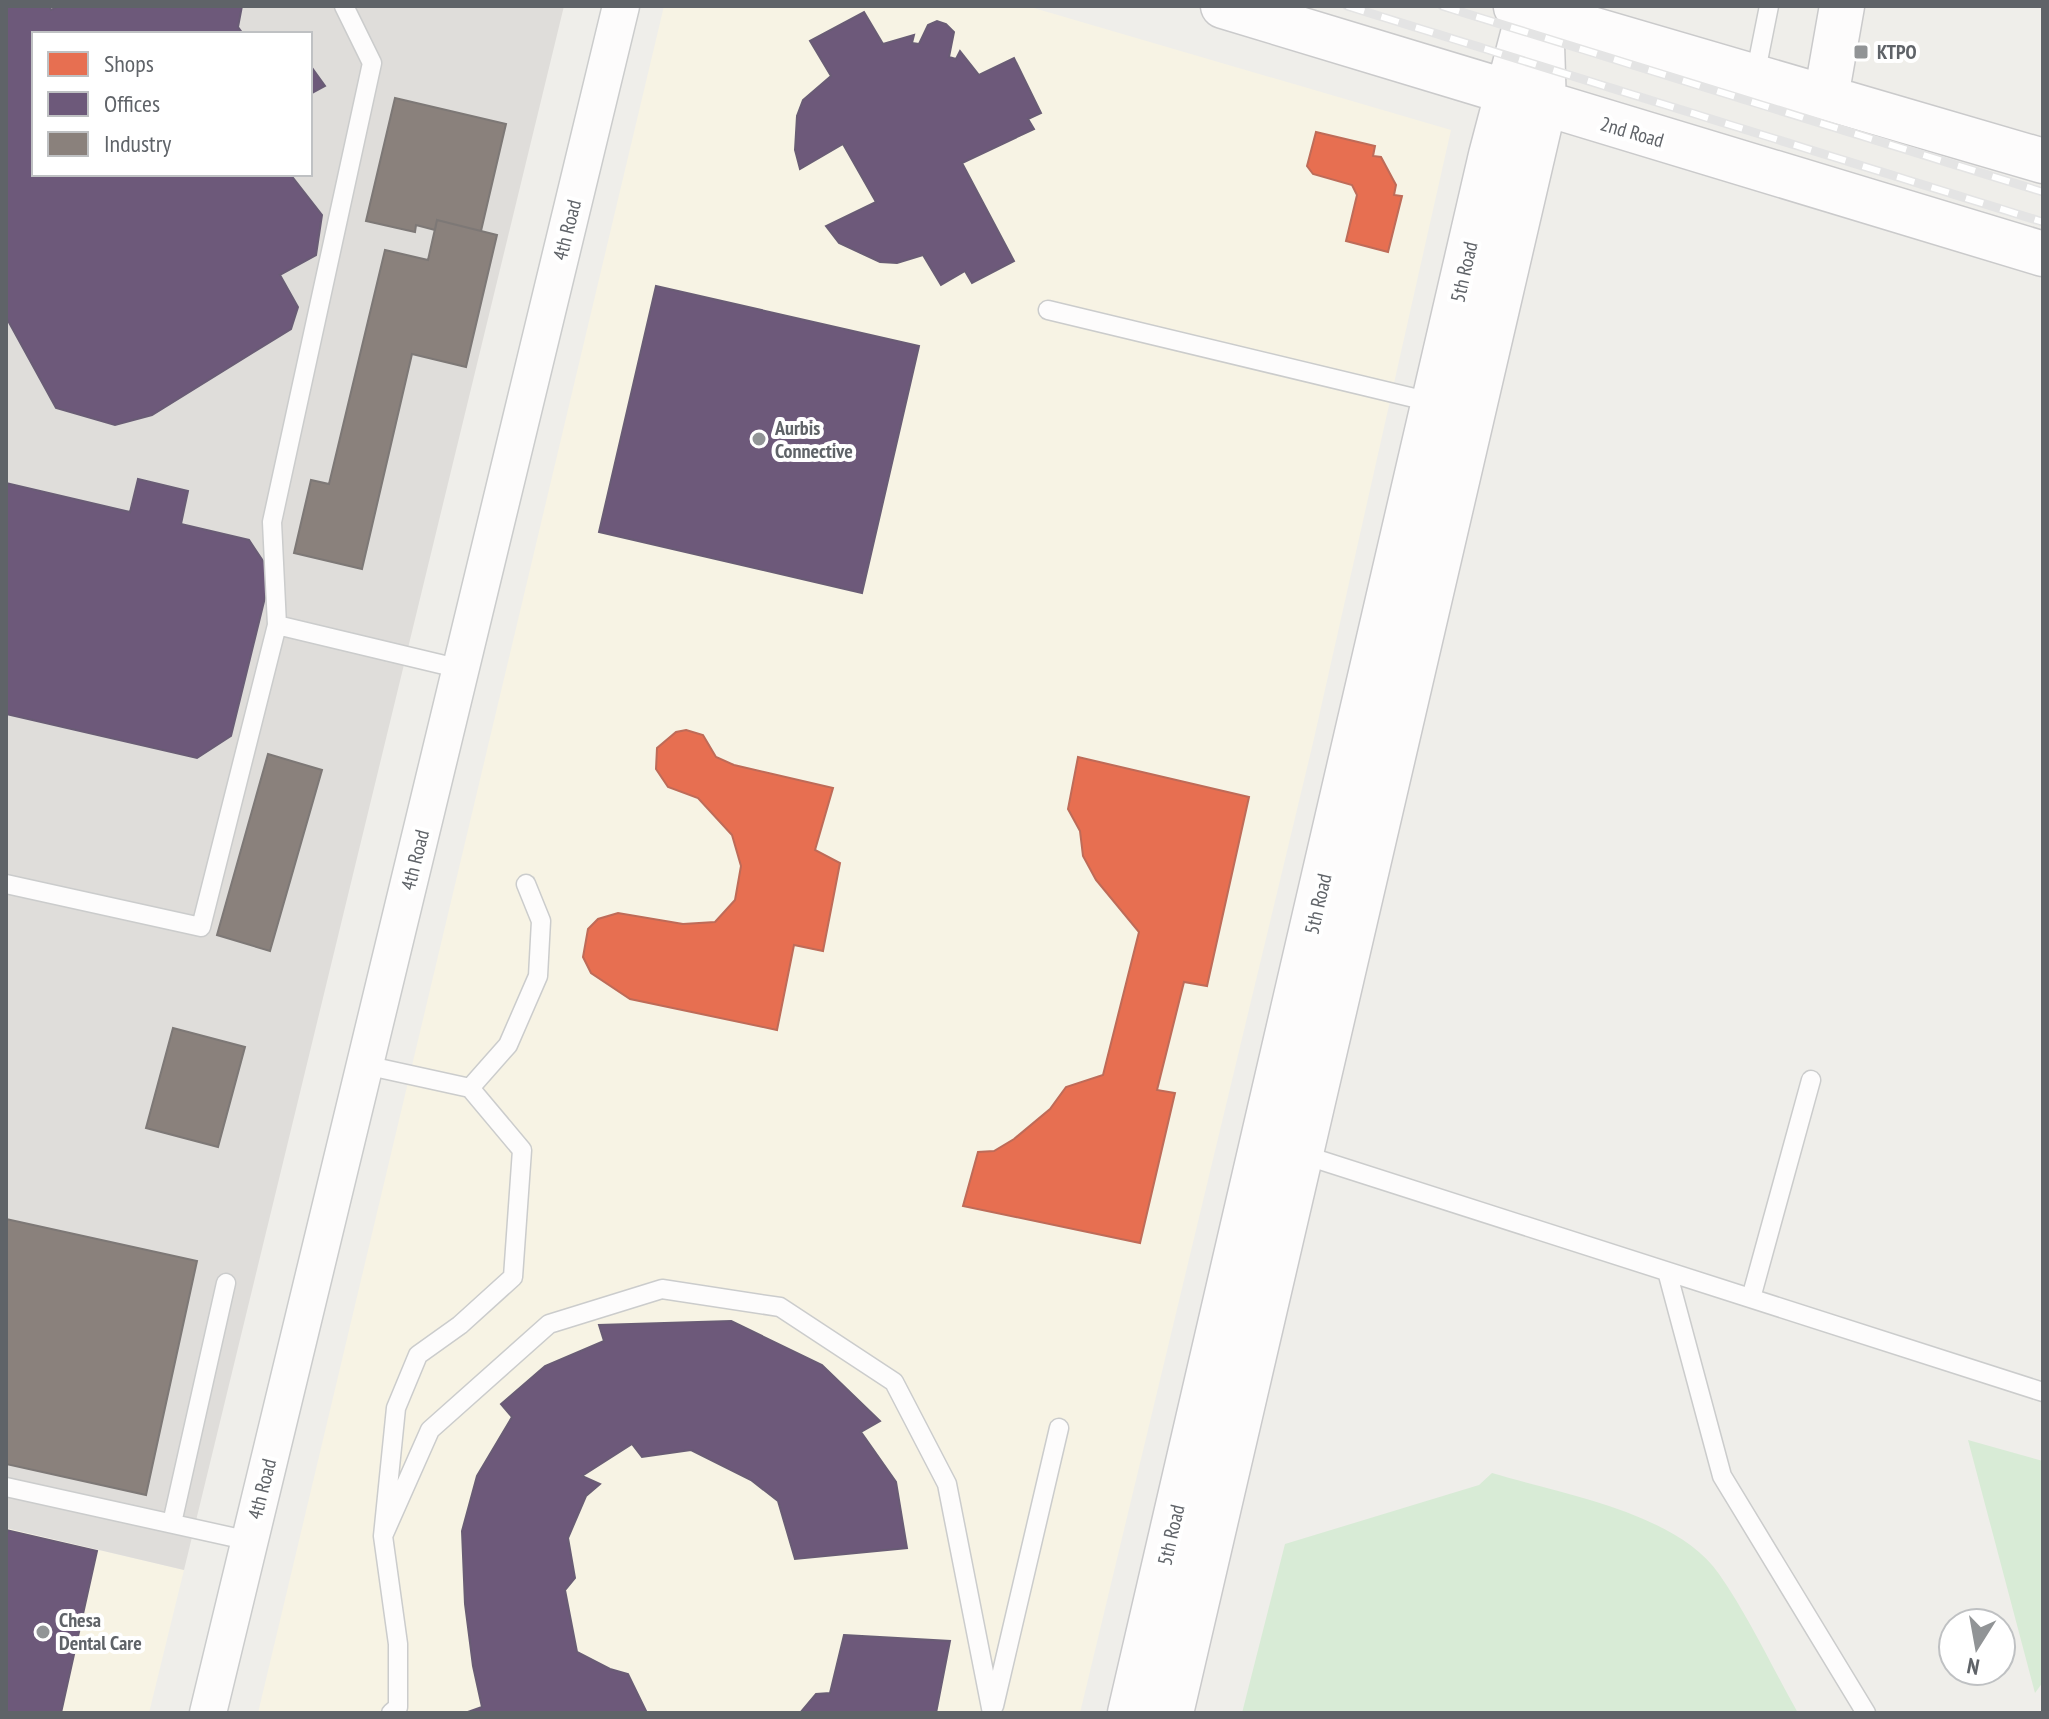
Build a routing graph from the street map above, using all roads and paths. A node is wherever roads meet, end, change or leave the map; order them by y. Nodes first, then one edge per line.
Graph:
1 (344, 6) edge
2 (621, 6) edge
3 (1223, 6) edge
4 (1769, 6) edge
5 (1842, 6) edge
6 (1528, 10) edge
7 (1755, 76) junction
8 (1826, 97) junction
9 (1525, 100) junction
10 (2043, 161) edge
11 (2043, 254) edge
12 (1048, 310) dead end
13 (1435, 403) junction
14 (277, 625) junction
15 (461, 669) junction
16 (6, 884) edge
17 (526, 884) dead end
18 (1317, 996) junction
19 (365, 1065) junction
20 (1811, 1080) dead end
21 (470, 1088) junction
22 (1301, 1154) junction
23 (1265, 1222) junction
24 (1668, 1275) junction
25 (226, 1283) dead end
26 (1751, 1298) junction
27 (2043, 1392) edge
28 (1059, 1428) dead end
29 (6, 1487) edge
30 (172, 1523) junction
31 (383, 1536) junction
32 (250, 1541) junction
33 (208, 1713) edge
34 (391, 1713) edge
35 (992, 1713) edge
36 (1130, 1713) edge
37 (1171, 1713) edge
38 (1866, 1713) edge

1 - 14 lane
2 - 15 street, 4th Road
3 - 9 street, 2nd Road
4 - 7 lane
5 - 8 street
6 - 7 street
6 - 9 street
7 - 8 street
8 - 10 street
9 - 11 street, 2nd Road
9 - 13 street, 5th Road
9 - 18 street, 5th Road
12 - 13 lane
13 - 18 street, 5th Road
14 - 15 lane
14 - 16 lane
15 - 19 street, 4th Road
17 - 21 lane
18 - 22 street, 5th Road
18 - 23 street, 5th Road
19 - 21 lane
19 - 32 street, 4th Road
20 - 26 lane
21 - 31 lane
22 - 23 street, 5th Road
22 - 24 lane
23 - 36 street, 5th Road
23 - 37 street, 5th Road
24 - 26 lane
24 - 38 lane
25 - 30 lane
26 - 27 lane
28 - 35 lane
29 - 30 lane
30 - 32 lane
31 - 34 lane
31 - 35 lane
32 - 33 street, 4th Road

